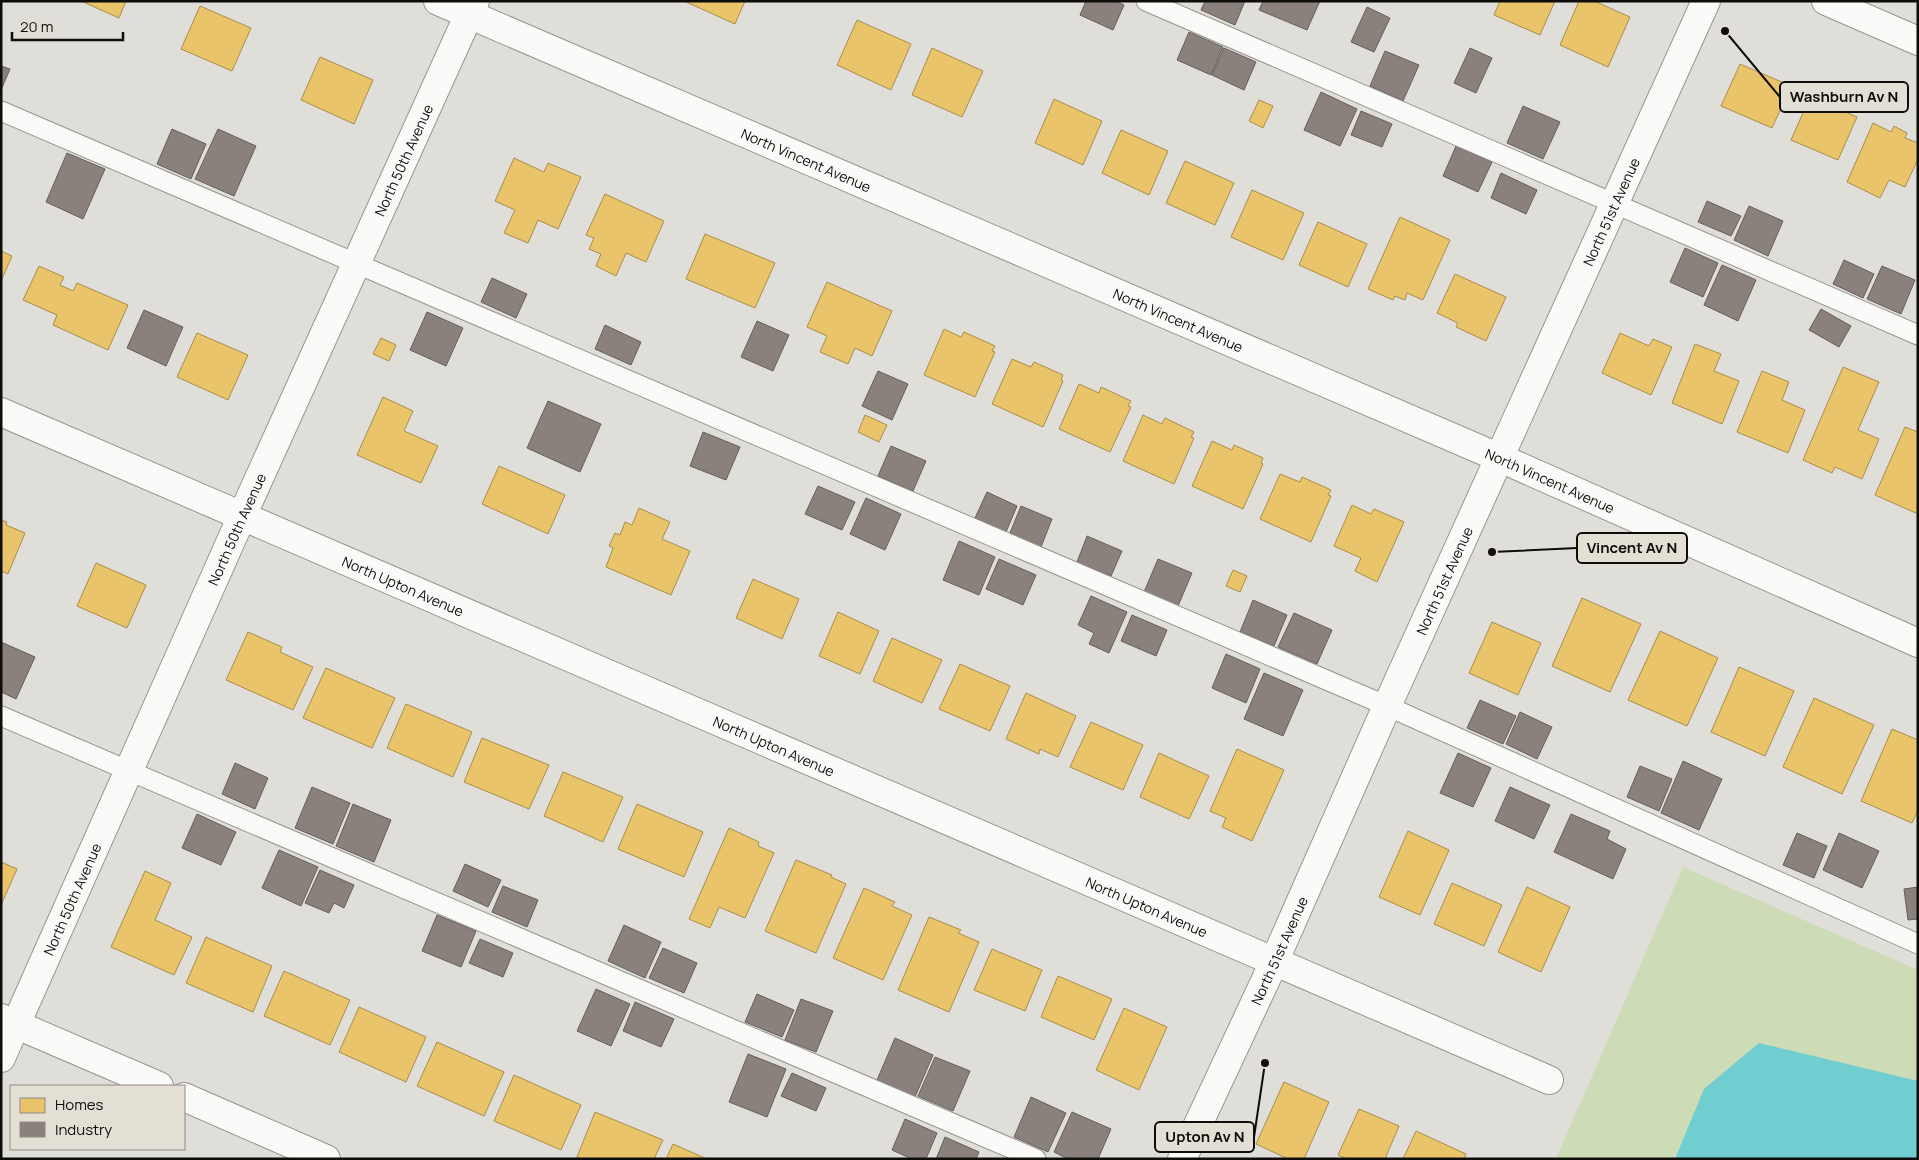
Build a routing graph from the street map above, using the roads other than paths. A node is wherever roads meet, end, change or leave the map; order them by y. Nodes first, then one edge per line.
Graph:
1 (438, 1) edge
2 (1146, 1) edge
3 (1706, 1) edge
4 (1826, 1) edge
5 (472, 8) edge
6 (1918, 41) edge
7 (1, 111) edge
8 (1613, 204) junction
9 (357, 263) junction
10 (1918, 335) edge
11 (1, 412) edge
12 (1500, 458) junction
13 (242, 516) junction
14 (1918, 643) edge
15 (1387, 706) junction
16 (1, 716) edge
17 (130, 771) junction
18 (1918, 944) edge
19 (1274, 962) junction
20 (9, 1021) edge
21 (1, 1058) edge
22 (1549, 1080) dead end
23 (157, 1085) edge
24 (185, 1097) edge
25 (326, 1159) edge
26 (1036, 1159) edge
27 (1182, 1159) edge

1 - 5 street, North Vincent Avenue
2 - 8 lane
3 - 8 street, North 51st Avenue
4 - 6 street
5 - 9 street, North 50th Avenue
5 - 12 street, North Vincent Avenue
7 - 9 lane
8 - 10 lane
8 - 12 street, North 51st Avenue
9 - 13 street, North 50th Avenue
9 - 15 lane
11 - 13 street, North Upton Avenue
12 - 14 street, North Vincent Avenue
12 - 15 street, North 51st Avenue
13 - 17 street, North 50th Avenue
13 - 19 street, North Upton Avenue
15 - 18 lane
15 - 19 street, North 51st Avenue
16 - 17 lane
17 - 20 street, North 50th Avenue
17 - 26 lane
19 - 22 street, North Upton Avenue
19 - 27 street, North 51st Avenue
20 - 21 street, North 50th Avenue
20 - 23 street
24 - 25 street

